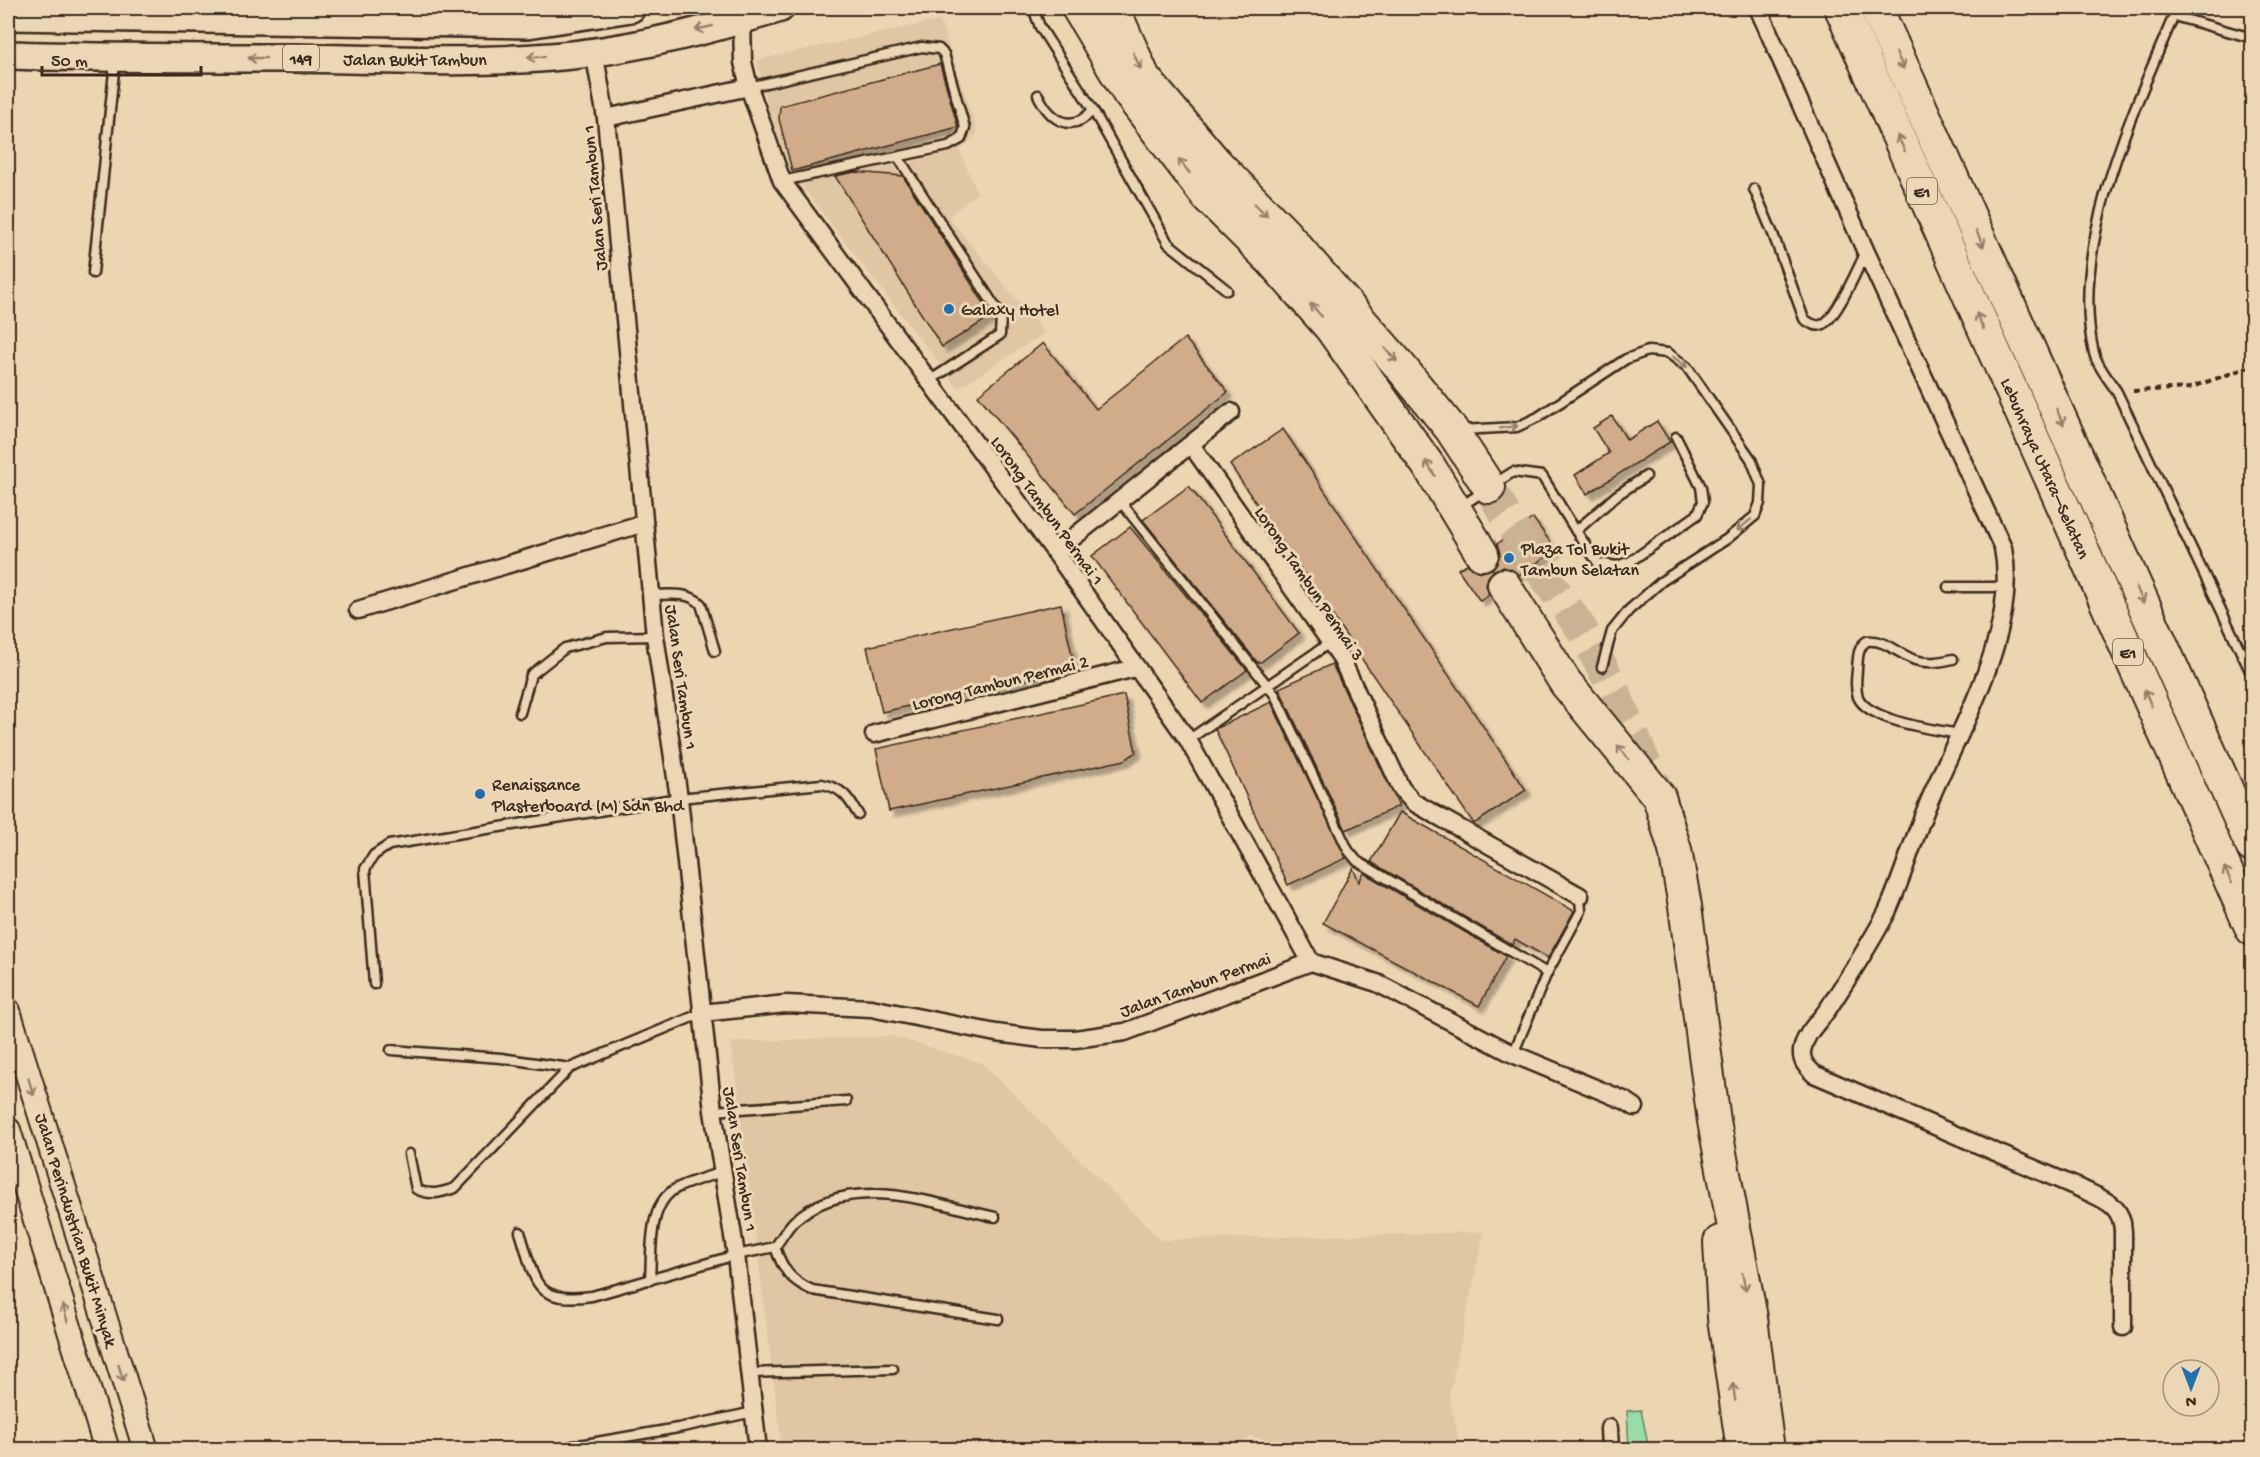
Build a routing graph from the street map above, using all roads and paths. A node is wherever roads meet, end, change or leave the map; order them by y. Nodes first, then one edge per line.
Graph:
1 (631, 8) edge
2 (780, 8) edge
3 (1033, 8) edge
4 (1077, 8) edge
5 (1113, 8) edge
6 (1758, 8) edge
7 (1840, 8) edge
8 (1876, 8) edge
9 (593, 11) edge
10 (2176, 12) edge
11 (8, 16) edge
12 (128, 18) junction
13 (742, 20) junction
14 (2253, 38) edge
15 (594, 52) junction
16 (8, 55) edge
17 (123, 59) junction
18 (749, 87) junction
19 (1038, 95) dead end
20 (1093, 110) junction
21 (606, 118) junction
22 (898, 157) junction
23 (782, 181) junction
24 (1754, 189) dead end
25 (1866, 252) junction
26 (93, 273) dead end
27 (1227, 290) dead end
28 (2253, 366) edge
29 (929, 381) junction
30 (2117, 392) junction
31 (1231, 412) dead end
32 (1451, 429) junction
33 (1676, 437) dead end
34 (1191, 446) junction
35 (1646, 476) dead end
36 (1489, 487) junction
37 (1120, 501) junction
38 (1457, 509) junction
39 (644, 523) junction
40 (1576, 531) junction
41 (1055, 552) junction
42 (1482, 554) dead end
43 (1504, 585) dead end
44 (1948, 587) dead end
45 (2008, 587) junction
46 (651, 595) junction
47 (358, 610) dead end
48 (655, 636) junction
49 (1330, 642) junction
50 (715, 651) dead end
51 (1953, 659) dead end
52 (1602, 667) dead end
53 (1135, 668) junction
54 (2253, 675) edge
55 (2178, 678) junction
56 (1268, 687) junction
57 (520, 713) dead end
58 (874, 734) dead end
59 (1960, 734) junction
60 (1188, 740) junction
61 (679, 798) junction
62 (2253, 798) edge
63 (858, 814) dead end
64 (2253, 846) edge
65 (1580, 896) joint
66 (2253, 929) edge
67 (1311, 962) junction
68 (1547, 973) junction
69 (374, 984) dead end
70 (8, 1011) edge
71 (702, 1013) junction
72 (391, 1050) dead end
73 (1513, 1054) junction
74 (570, 1068) junction
75 (846, 1101) dead end
76 (1635, 1107) dead end
77 (712, 1112) junction
78 (1714, 1121) junction
79 (8, 1130) edge
80 (409, 1154) dead end
81 (722, 1172) junction
82 (995, 1217) dead end
83 (520, 1233) dead end
84 (775, 1247) junction
85 (736, 1255) junction
86 (650, 1281) junction
87 (998, 1319) dead end
88 (2122, 1327) dead end
89 (893, 1369) dead end
90 (749, 1373) junction
91 (754, 1412) junction
92 (1609, 1428) dead end
93 (107, 1449) edge
94 (146, 1449) edge
95 (550, 1449) edge
96 (758, 1449) edge
97 (1610, 1449) edge
98 (1743, 1449) edge
99 (1768, 1449) edge

1 - 9 main road, Jalan Bukit Tambun / 149
2 - 13 main road, Jalan Bukit Tambun / 149
3 - 20 lane
38 -> 4 highway
5 -> 32 highway
6 - 25 street
66 -> 7 highway, Lebuhraya Utara–Selatan / E1
8 -> 55 highway, Lebuhraya Utara–Selatan / E1
9 - 12 main road, Jalan Bukit Tambun / 149
10 - 14 lane
10 - 30 lane
11 - 12 main road, Jalan Bukit Tambun / 149
12 - 17 main road
13 -> 15 main road, Jalan Bukit Tambun / 149
13 - 18 street, Lorong Tambun Permai 1
15 -> 17 main road, Jalan Bukit Tambun / 149
15 - 21 street, Jalan Seri Tambun 1
16 - 17 main road, Jalan Bukit Tambun / 149
17 - 26 lane
18 - 21 street
18 - 22 lane
18 - 23 street, Lorong Tambun Permai 1
19 - 20 lane
20 - 27 lane
21 - 39 street, Jalan Seri Tambun 1
22 - 23 lane
22 - 29 lane
23 - 29 street, Lorong Tambun Permai 1
24 - 25 lane
25 - 45 street
28 - 30 path
29 - 41 street, Lorong Tambun Permai 1
30 - 54 lane
31 - 34 street
32 - 36 highway
32 -> 52 lane
33 - 40 lane
34 - 37 street
34 - 49 street, Lorong Tambun Permai 3
35 - 40 lane
36 - 38 lane
36 - 40 lane
37 - 41 street
37 - 56 lane
38 - 42 highway
39 - 46 street, Jalan Seri Tambun 1
39 - 47 street
41 - 53 street, Lorong Tambun Permai 1
78 -> 43 highway
44 - 45 lane
45 - 59 street
46 - 48 street, Jalan Seri Tambun 1
46 - 50 lane
48 - 57 lane
48 - 61 street, Jalan Seri Tambun 1
49 - 56 lane
49 - 65 street, Lorong Tambun Permai 3
51 - 59 lane
53 - 58 street, Lorong Tambun Permai 2
53 - 60 street, Lorong Tambun Permai 1
55 - 62 highway
55 - 64 highway, Lebuhraya Utara–Selatan / E1
56 - 60 lane
56 - 68 lane
59 - 88 street
60 - 67 street, Lorong Tambun Permai 1
61 - 63 lane
61 - 69 lane
61 - 71 street, Jalan Seri Tambun 1
65 - 68 lane
67 - 71 street, Jalan Tambun Permai
67 - 73 street
68 - 73 lane
70 -> 94 main road, Jalan Perindustrian Bukit Minyak
71 - 74 lane
71 - 77 street, Jalan Seri Tambun 1
72 - 74 lane
73 - 76 street
74 - 80 lane
75 - 77 lane
77 - 81 street, Jalan Seri Tambun 1
98 -> 78 highway
78 -> 99 highway
93 -> 79 main road, Jalan Perindustrian Bukit Minyak
81 - 85 street, Jalan Seri Tambun 1
81 - 86 lane
82 - 84 lane
83 - 86 lane
84 - 85 lane
84 - 87 lane
85 - 86 lane
85 - 90 street, Jalan Seri Tambun 1
89 - 90 lane
90 - 91 street, Jalan Seri Tambun 1
91 - 95 lane
91 - 96 street, Jalan Seri Tambun 1
92 - 97 street

